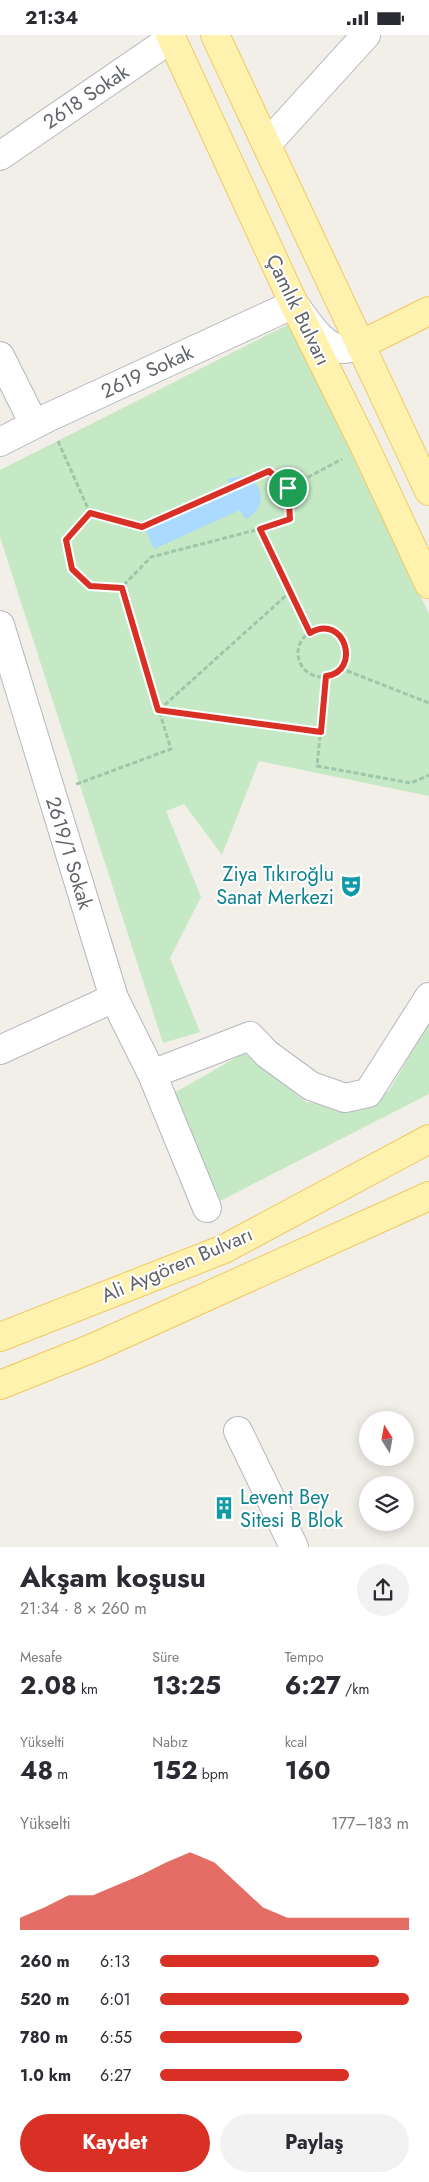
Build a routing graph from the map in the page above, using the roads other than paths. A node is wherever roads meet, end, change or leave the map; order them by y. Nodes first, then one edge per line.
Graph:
1 (215, 35) edge
2 (366, 35) edge
3 (171, 37) edge
4 (267, 144) junction
5 (0, 156) edge
6 (294, 304) junction
7 (429, 311) edge
8 (348, 317) junction
9 (394, 328) junction
10 (360, 345) junction
11 (0, 356) edge
12 (41, 421) junction
13 (0, 442) edge
14 (429, 491) edge
15 (429, 584) edge
16 (0, 625) edge
17 (429, 997) edge
18 (114, 998) junction
19 (0, 1050) edge
20 (152, 1074) junction
21 (429, 1139) edge
22 (429, 1196) edge
23 (207, 1208) dead end
24 (0, 1337) edge
25 (0, 1385) edge
26 (238, 1431) dead end
27 (294, 1547) edge

1 - 4 main road, Çamlık Bulvarı
2 - 4 street
3 - 5 street, 2618 Sokak
3 - 6 main road, Çamlık Bulvarı
4 - 8 main road, Çamlık Bulvarı
6 - 10 street
6 - 12 street, 2619 Sokak
6 - 15 main road, Çamlık Bulvarı
7 - 9 main road
8 - 9 main road
8 - 10 main road, Çamlık Bulvarı
9 - 10 main road
10 - 14 main road, Çamlık Bulvarı
11 - 12 street
12 - 13 street, 2619 Sokak
16 - 18 street, 2619/1 Sokak
17 - 20 street
18 - 19 street
18 - 20 street, 2619/1 Sokak
20 - 23 street, 2619/1 Sokak
21 - 24 main road, Ali Aygören Bulvarı
22 - 25 main road, Ali Aygören Bulvarı
26 - 27 street

